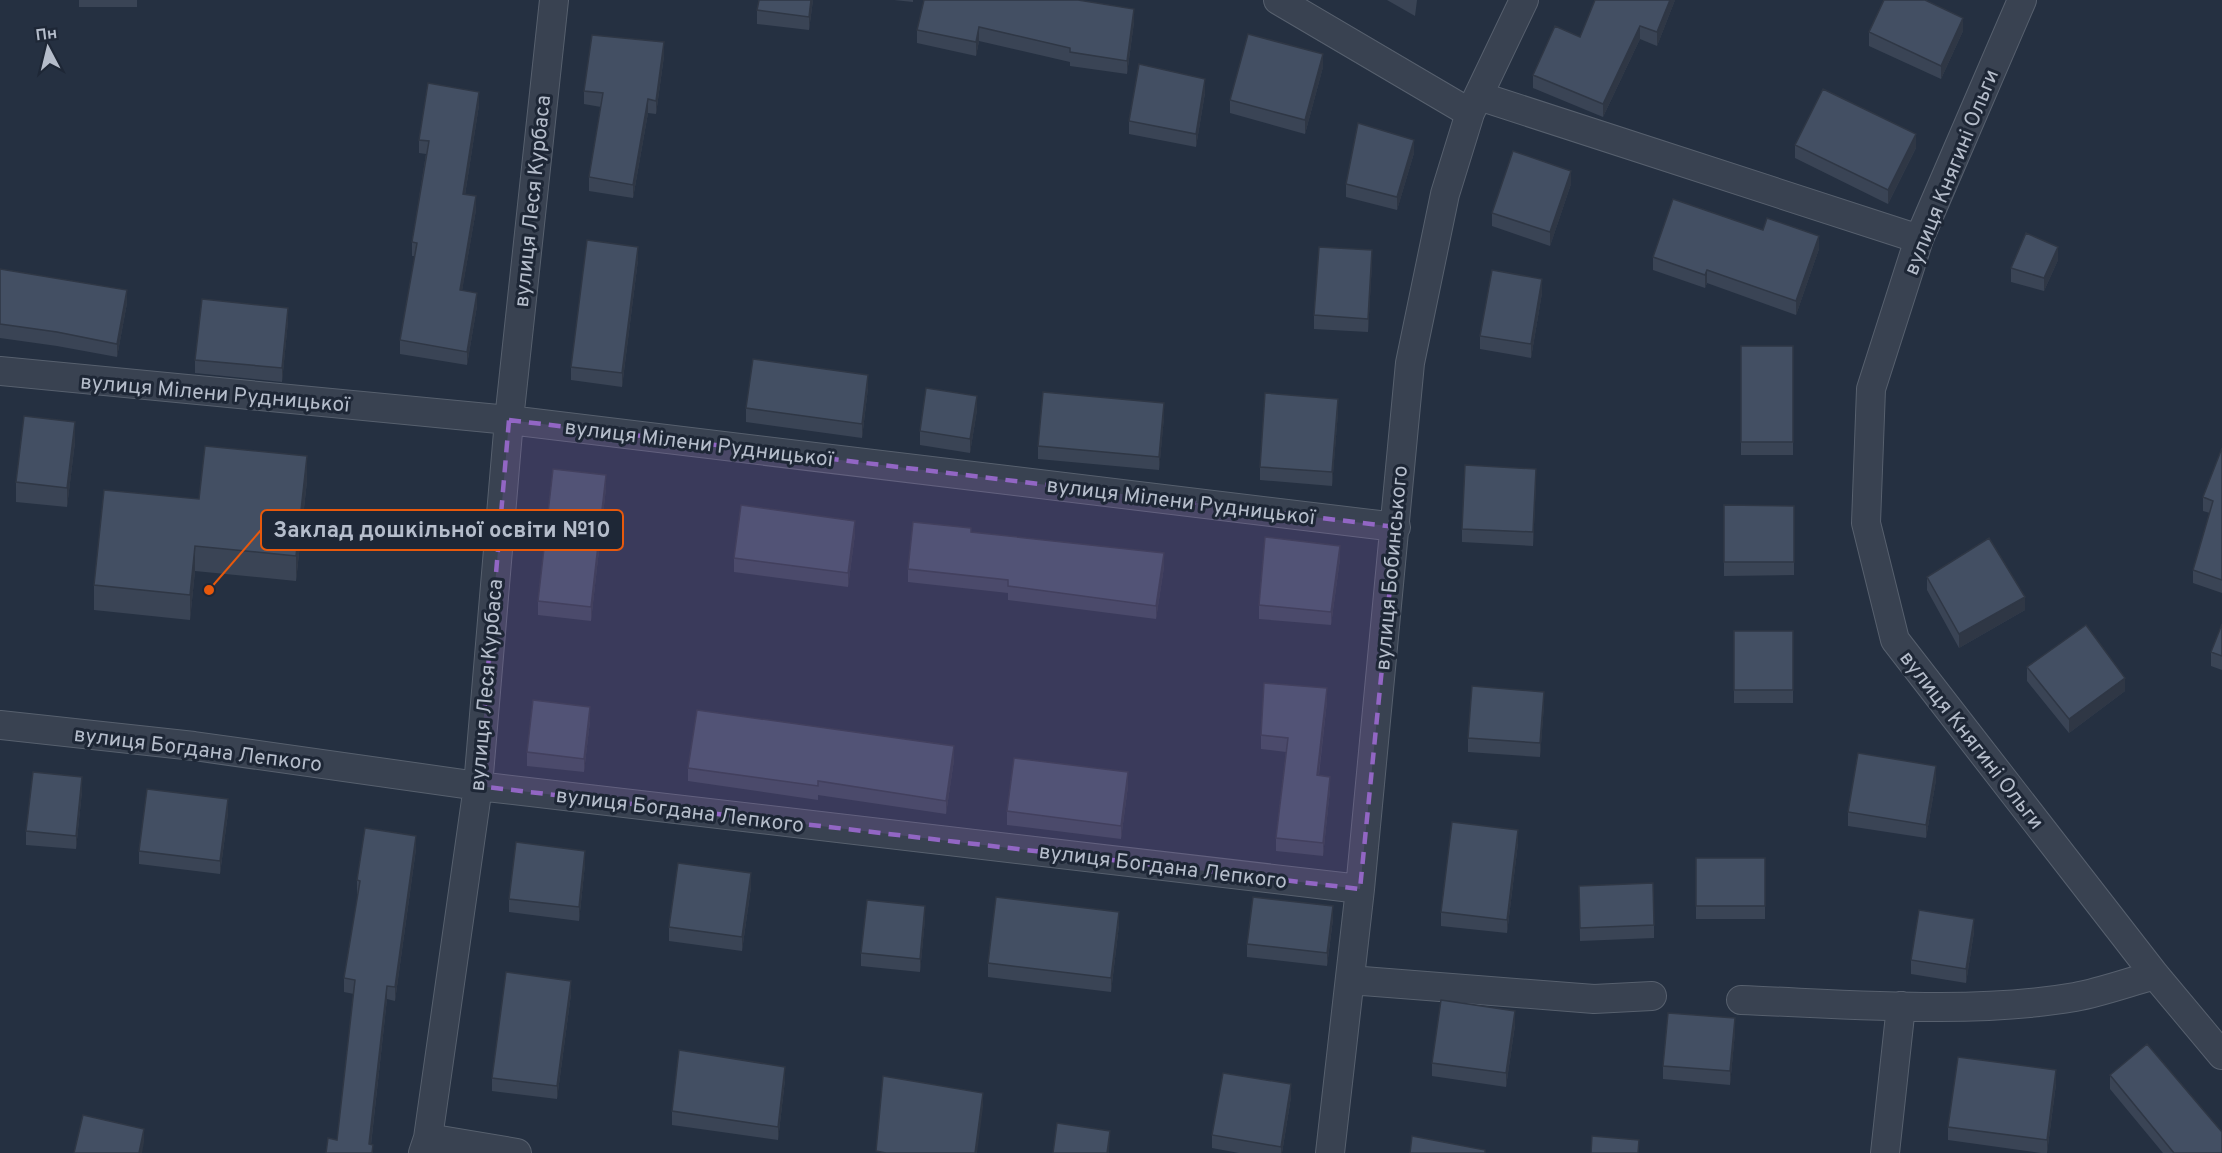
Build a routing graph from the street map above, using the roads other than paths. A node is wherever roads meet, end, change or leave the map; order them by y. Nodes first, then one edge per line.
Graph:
1 (554, 0) edge
2 (1278, 0) edge
3 (1524, 0) edge
4 (2022, 0) edge
5 (1474, 105) junction
6 (1919, 239) junction
7 (0, 371) edge
8 (508, 420) junction
9 (1396, 527) junction
10 (0, 725) edge
11 (478, 786) junction
12 (1360, 889) junction
13 (2155, 975) junction
14 (1350, 980) junction
15 (1652, 996) dead end
16 (1741, 1000) dead end
17 (1901, 1006) junction
18 (2222, 1054) edge
19 (425, 1146) edge
20 (516, 1153) edge
21 (1330, 1153) edge
22 (1885, 1153) edge

1 - 8 street, вулиця Леся Курбаса
2 - 5 street
3 - 5 street, вулиця Бобинського
4 - 6 street, вулиця Княгині Ольги
5 - 6 street
5 - 9 street, вулиця Бобинського
6 - 13 street, вулиця Княгині Ольги
7 - 8 street, вулиця Мілени Рудницької
8 - 9 street, вулиця Мілени Рудницької
8 - 11 street, вулиця Леся Курбаса
9 - 12 street, вулиця Бобинського
10 - 11 street, вулиця Богдана Лепкого
11 - 12 street, вулиця Богдана Лепкого
11 - 19 street, вулиця Леся Курбаса
12 - 14 street, вулиця Бобинського
13 - 17 street
13 - 18 street, вулиця Княгині Ольги
14 - 15 street
14 - 21 street, вулиця Бобинського
16 - 17 street
17 - 22 street
19 - 20 street

